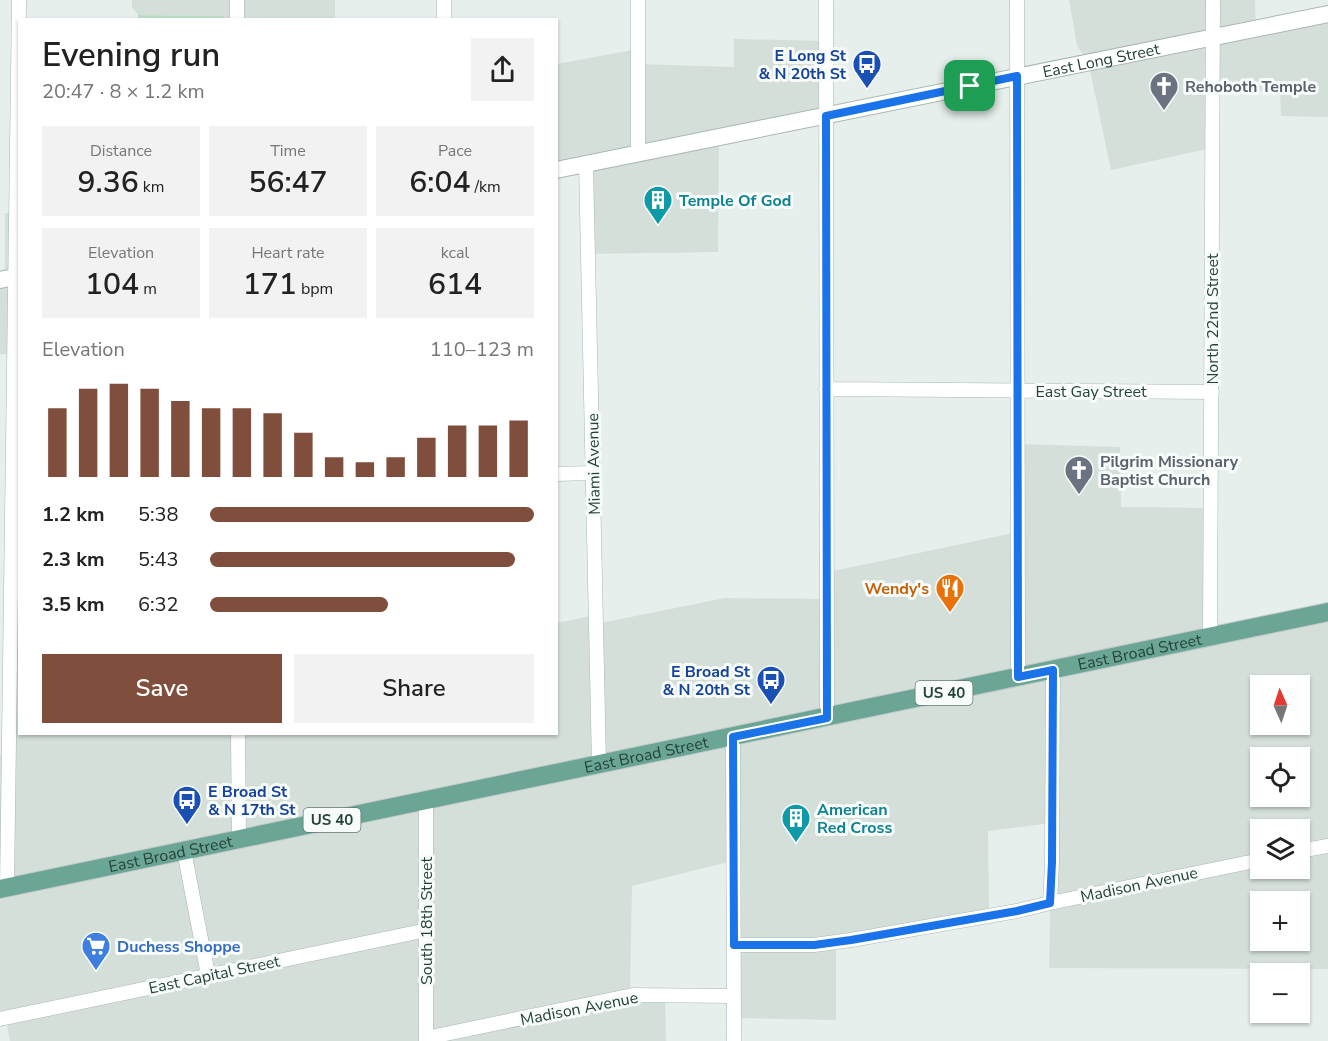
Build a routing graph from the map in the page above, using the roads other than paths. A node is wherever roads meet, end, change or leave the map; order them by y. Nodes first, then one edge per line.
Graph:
1 (19, 0) edge
2 (237, 0) edge
3 (444, 0) edge
4 (638, 0) edge
5 (826, 0) edge
6 (1017, 0) edge
7 (1213, 0) edge
8 (1328, 14) edge
9 (19, 18) edge
10 (237, 18) edge
11 (444, 18) edge
12 (1213, 38) junction
13 (18, 40) edge
14 (1017, 76) junction
15 (826, 116) junction
16 (638, 153) junction
17 (586, 164) junction
18 (558, 170) edge
19 (12, 278) edge
20 (826, 389) junction
21 (1017, 390) junction
22 (1212, 392) junction
23 (593, 473) junction
24 (558, 474) edge
25 (1328, 612) edge
26 (1210, 637) junction
27 (1053, 670) junction
28 (1018, 677) junction
29 (827, 718) junction
30 (238, 735) edge
31 (733, 737) junction
32 (599, 765) junction
33 (426, 801) junction
34 (239, 839) junction
35 (1328, 846) edge
36 (1310, 850) edge
37 (184, 851) junction
38 (1250, 862) edge
39 (4, 888) edge
40 (1050, 903) junction
41 (427, 930) junction
42 (734, 945) junction
43 (208, 975) junction
44 (734, 996) junction
45 (0, 1019) edge
46 (426, 1040) edge
47 (734, 1041) edge

1 - 9 street
2 - 10 street
3 - 11 street
4 - 16 street
5 - 15 street
6 - 14 street
7 - 12 street, North 22nd Street
8 - 12 street, East Long Street
12 - 14 street, East Long Street
12 - 22 street, North 22nd Street
13 - 19 street
14 - 15 street, East Long Street
14 - 21 street
15 - 16 street, East Long Street
15 - 20 street
16 - 17 street, East Long Street
17 - 18 street, East Long Street
17 - 23 street, Miami Avenue
19 - 39 street
20 - 21 street, East Gay Street
20 - 29 street
21 - 22 street, East Gay Street
21 - 28 street
22 - 26 street, North 22nd Street
23 - 24 street
23 - 32 street, Miami Avenue
25 - 26 main road, East Broad Street / US 40
26 - 27 main road, East Broad Street / US 40
27 - 28 main road, East Broad Street / US 40
27 - 40 street
28 - 29 main road, East Broad Street / US 40
29 - 31 main road, East Broad Street / US 40
30 - 34 street
31 - 32 main road, East Broad Street / US 40
31 - 42 street
32 - 33 main road, East Broad Street / US 40
33 - 34 main road, East Broad Street / US 40
33 - 41 street, South 18th Street
34 - 37 main road, East Broad Street / US 40
35 - 36 street
37 - 39 main road, East Broad Street / US 40
37 - 43 street
38 - 40 street, Madison Avenue
40 - 42 street, Madison Avenue
41 - 43 street, East Capital Street
41 - 46 street, South 18th Street
42 - 44 street
43 - 45 street, East Capital Street
44 - 46 street, Madison Avenue
44 - 47 street

